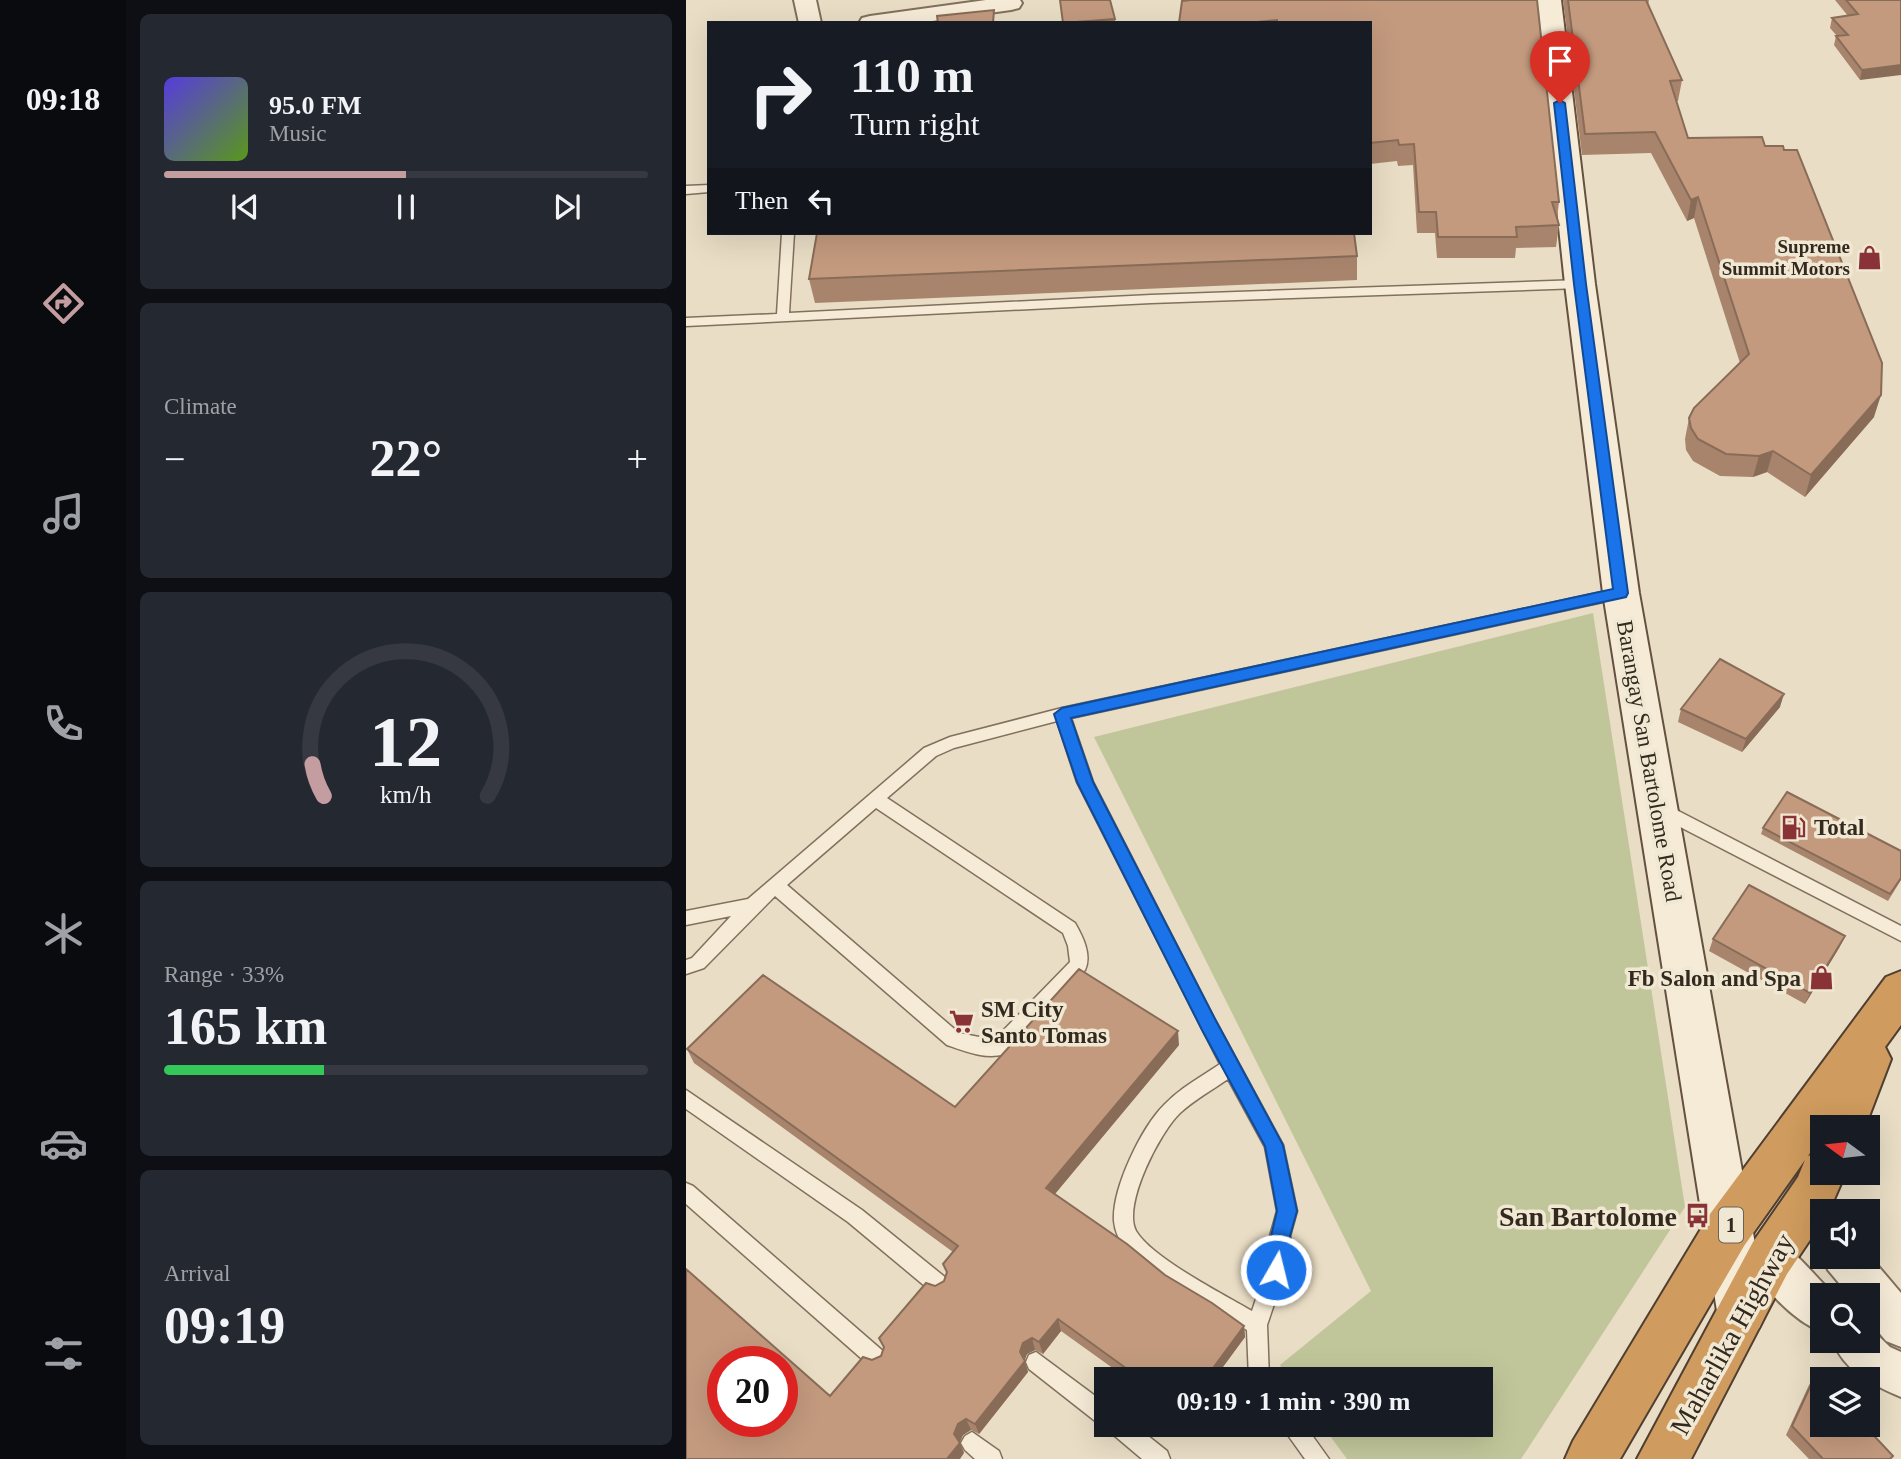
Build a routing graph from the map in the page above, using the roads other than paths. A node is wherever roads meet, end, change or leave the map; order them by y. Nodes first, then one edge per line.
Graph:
1 (805, 0) edge
2 (1009, 0) edge
3 (1548, 0) edge
4 (810, 21) edge
5 (884, 21) edge
6 (707, 188) edge
7 (686, 190) edge
8 (788, 235) edge
9 (1580, 284) junction
10 (783, 316) junction
11 (686, 322) edge
12 (1621, 593) junction
13 (1062, 714) junction
14 (875, 799) junction
15 (1657, 807) junction
16 (776, 886) junction
17 (753, 905) junction
18 (686, 918) edge
19 (1901, 934) edge
20 (686, 967) edge
21 (1896, 998) edge
22 (1232, 1066) junction
23 (686, 1098) edge
24 (1847, 1115) edge
25 (1821, 1191) edge
26 (686, 1192) edge
27 (1727, 1230) junction
28 (1770, 1258) junction
29 (1854, 1269) edge
30 (939, 1285) edge
31 (1810, 1301) edge
32 (1742, 1311) junction
33 (1257, 1325) junction
34 (1901, 1326) edge
35 (1866, 1353) edge
36 (877, 1359) edge
37 (1036, 1362) edge
38 (1259, 1367) edge
39 (1901, 1375) edge
40 (1094, 1408) edge
41 (1132, 1437) edge
42 (1300, 1437) edge
43 (972, 1443) edge
44 (991, 1459) edge
45 (1159, 1459) edge
46 (1318, 1459) edge
47 (1591, 1459) edge
48 (1663, 1459) edge

1 - 4 street
2 - 5 street
3 - 9 street, Barangay San Bartolome Road
6 - 7 lane
8 - 10 lane
9 - 10 lane
9 - 12 street, Barangay San Bartolome Road
10 - 11 lane
12 - 13 lane
12 - 15 street, Barangay San Bartolome Road
13 - 14 lane
13 - 22 lane
14 - 16 lane
14 - 16 lane
15 - 19 lane
15 - 27 street, Barangay San Bartolome Road
16 - 17 lane
17 - 18 lane
17 - 20 lane
21 - 24 highway, 1
21 - 27 highway, 1
22 - 33 lane
22 - 33 lane
23 - 30 lane
25 - 28 highway, Maharlika Highway / 1
26 - 36 lane
27 - 32 street, Barangay San Bartolome Road
27 - 47 highway, 1
28 - 31 street
28 - 32 highway, Maharlika Highway / 1
29 - 34 street
32 - 48 highway, Maharlika Highway / 1
33 - 38 lane
35 - 39 street
37 - 40 lane
41 - 45 lane
42 - 46 lane
43 - 44 lane

